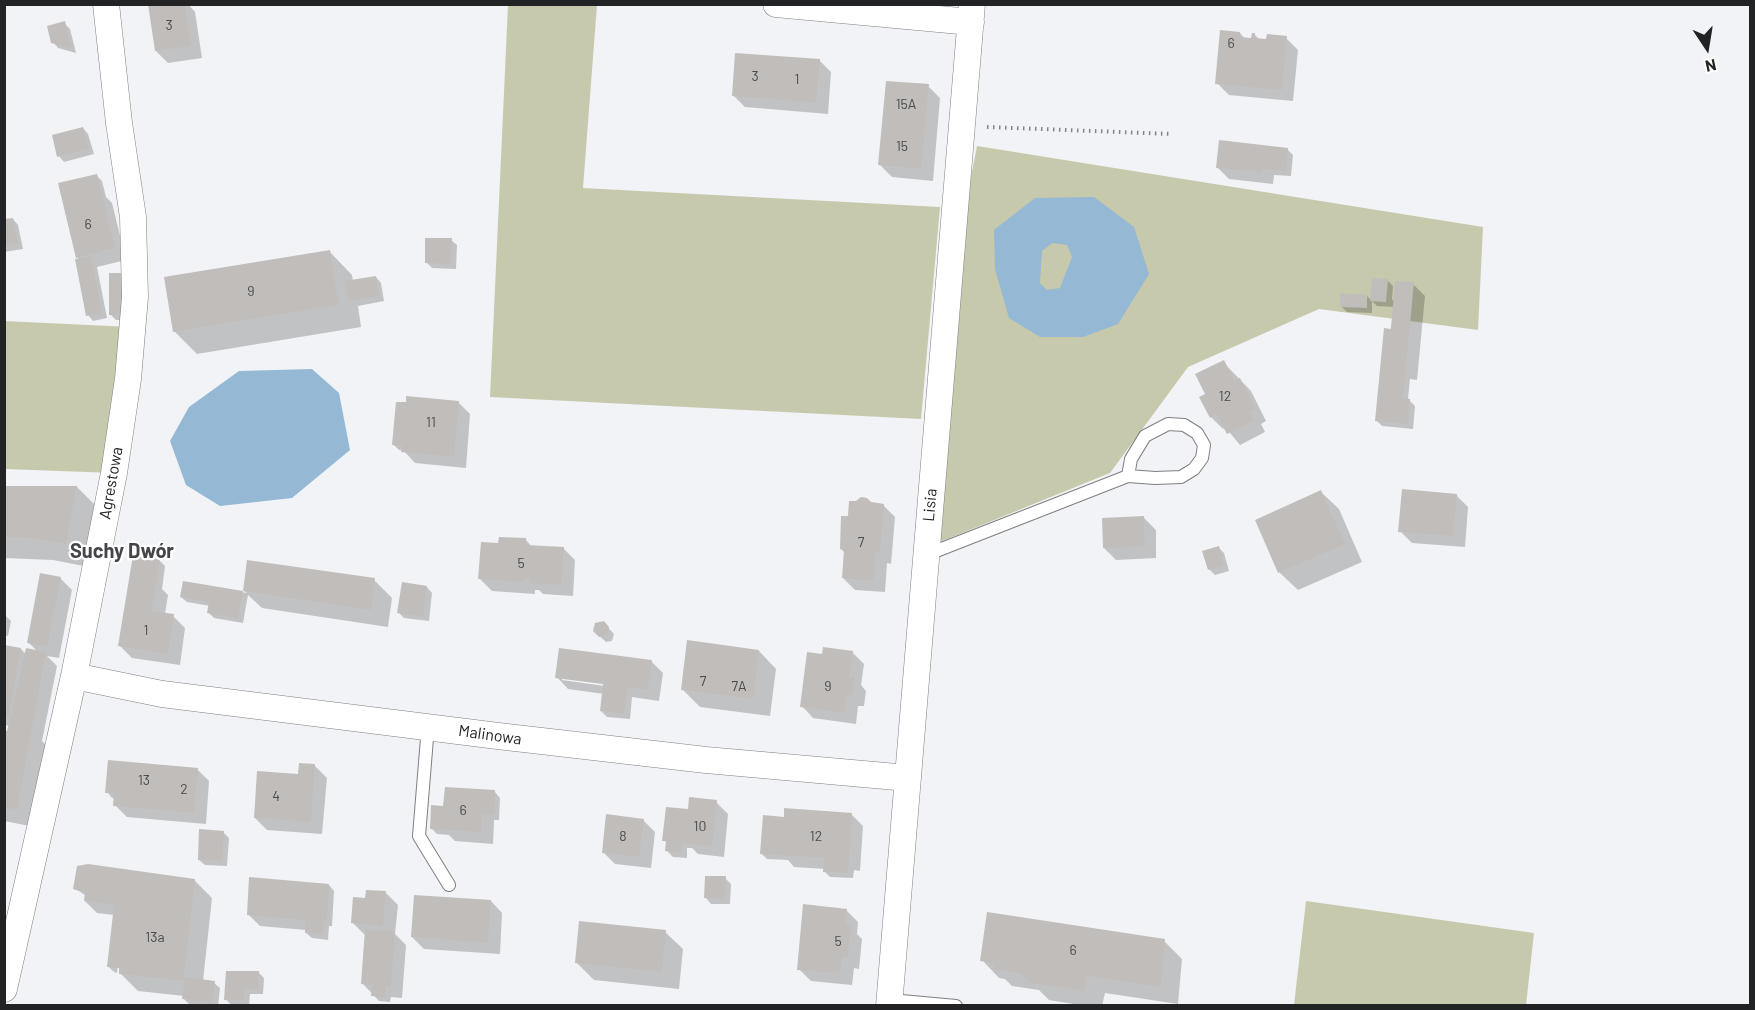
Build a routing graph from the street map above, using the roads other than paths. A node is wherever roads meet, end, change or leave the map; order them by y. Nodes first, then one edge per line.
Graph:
1 (106, 4) edge
2 (776, 4) edge
3 (971, 13) edge
4 (1128, 476) junction
5 (926, 555) junction
6 (74, 676) junction
7 (428, 726) junction
8 (908, 778) junction
9 (449, 885) dead end
10 (4, 989) edge
11 (889, 1003) edge
12 (956, 1005) edge

1 - 6 street, Agrestowa
2 - 3 street
3 - 5 street, Lisia
4 - 4 lane
4 - 5 lane
5 - 8 street, Lisia
6 - 7 street, Malinowa
6 - 10 street, Agrestowa
7 - 8 street, Malinowa
7 - 9 lane
8 - 11 street, Lisia
11 - 12 lane

